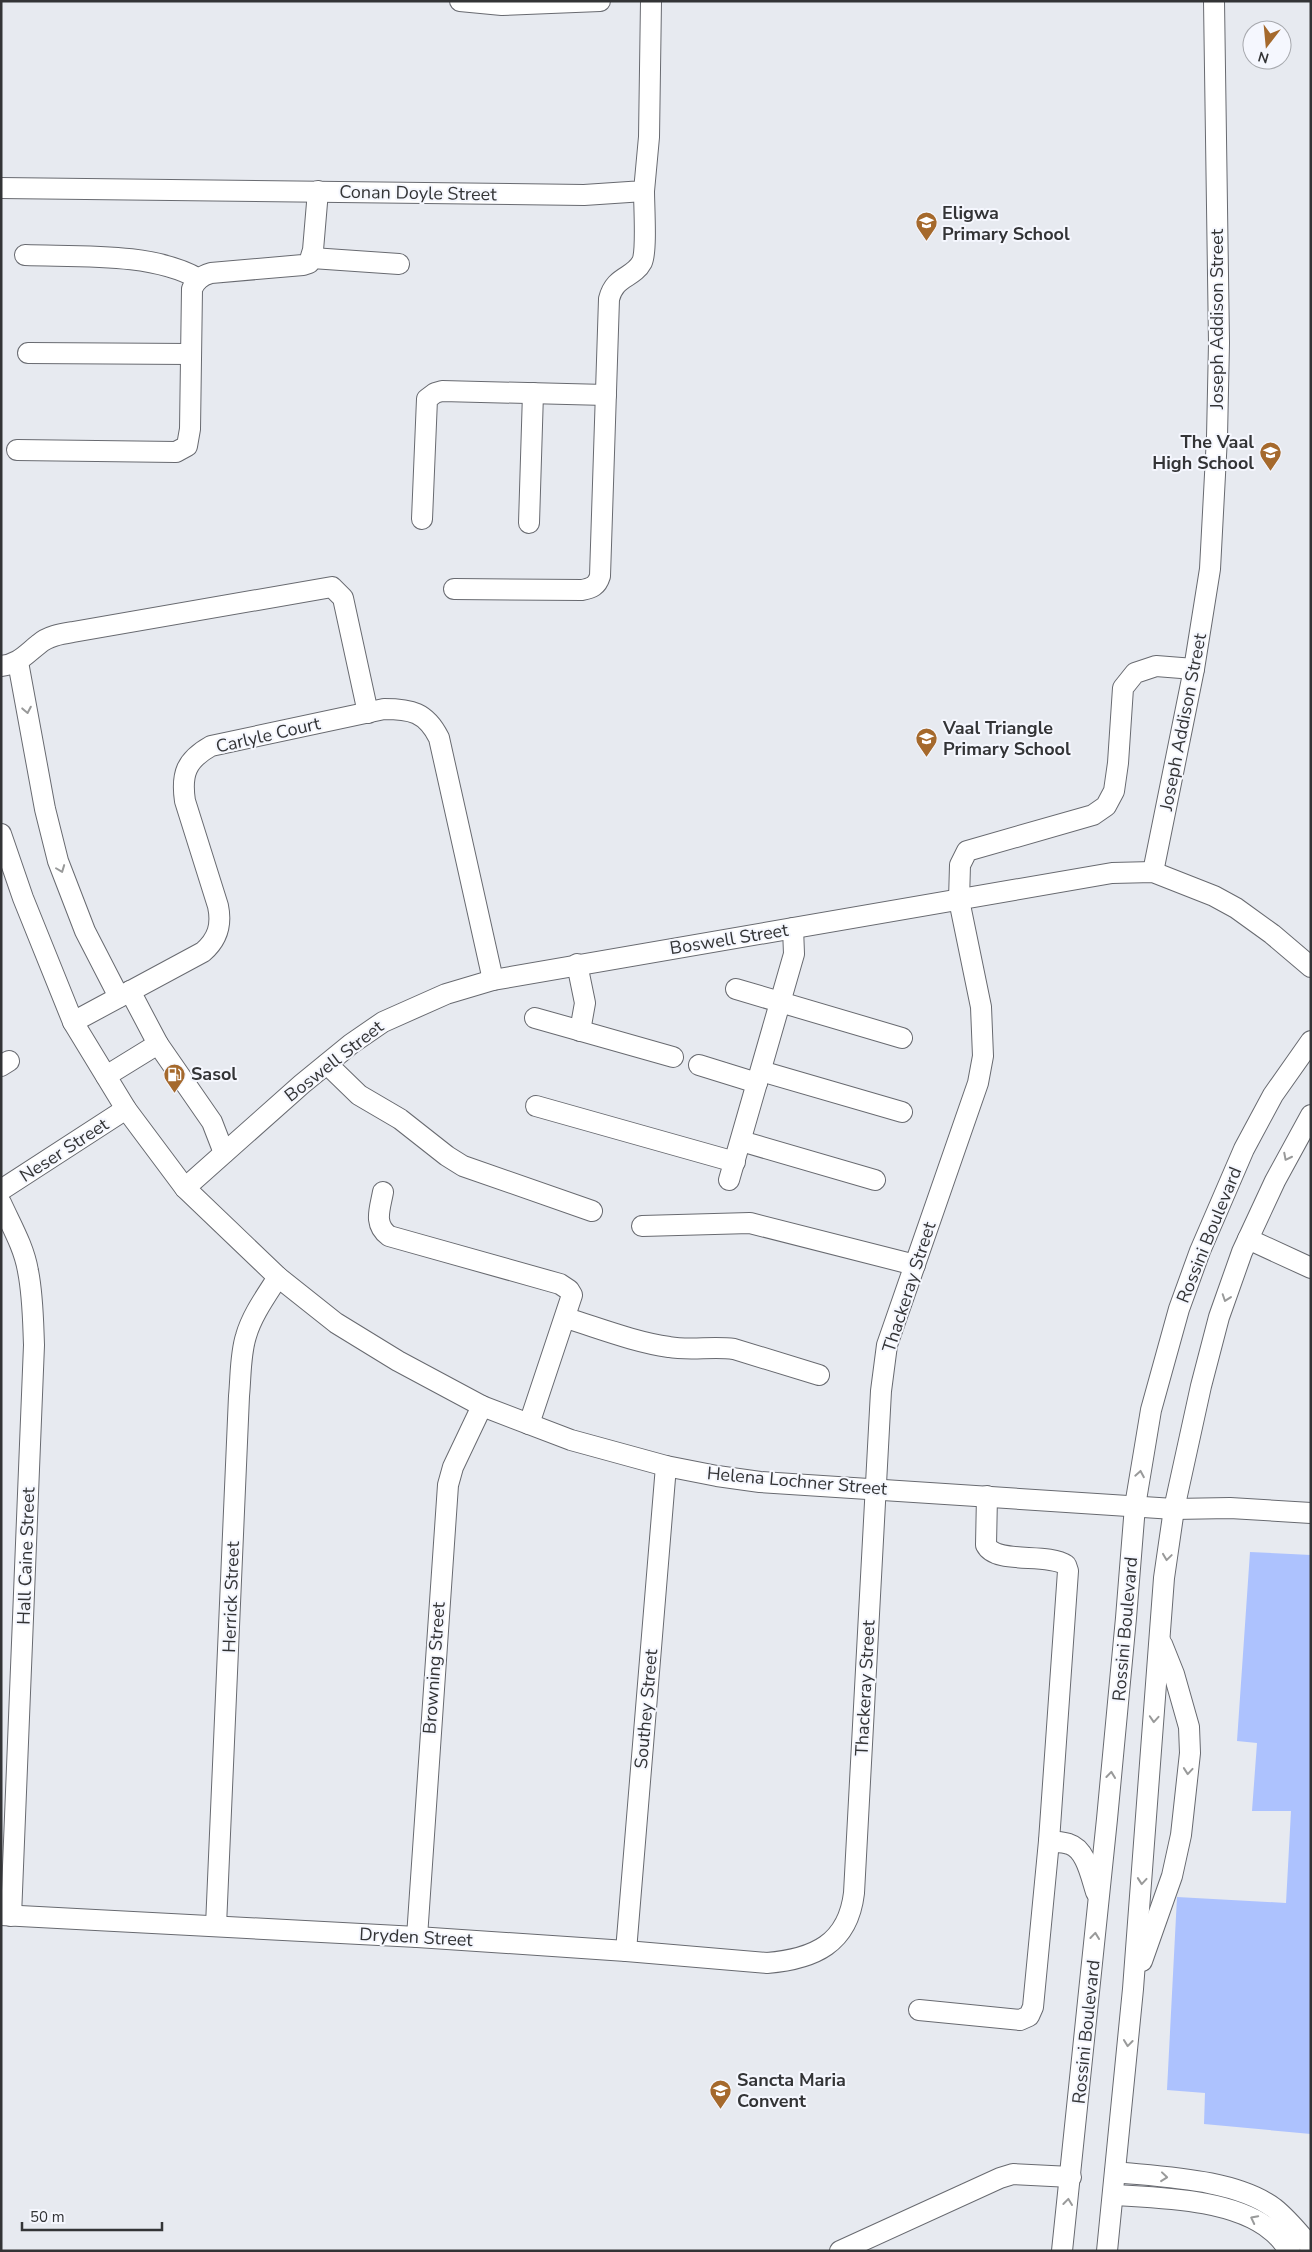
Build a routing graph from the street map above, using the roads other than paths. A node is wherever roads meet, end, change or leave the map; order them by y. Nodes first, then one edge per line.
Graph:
1 (460, 1) edge
2 (600, 1) edge
3 (651, 1) edge
4 (1214, 1) edge
5 (1, 188) edge
6 (318, 191) junction
7 (644, 191) junction
8 (24, 255) dead end
9 (312, 258) junction
10 (399, 264) dead end
11 (198, 279) junction
12 (28, 353) dead end
13 (190, 354) junction
14 (534, 393) junction
15 (606, 395) junction
16 (17, 450) dead end
17 (422, 519) dead end
18 (529, 523) dead end
19 (454, 589) dead end
20 (10, 664) edge
21 (1194, 669) junction
22 (368, 713) junction
23 (1, 834) edge
24 (1154, 872) junction
25 (959, 900) junction
26 (794, 928) junction
27 (577, 964) junction
28 (1311, 967) edge
29 (493, 980) junction
30 (736, 989) dead end
31 (124, 994) junction
32 (780, 1002) junction
33 (535, 1018) dead end
34 (73, 1022) junction
35 (580, 1030) junction
36 (902, 1038) dead end
37 (1311, 1041) edge
38 (158, 1044) junction
39 (673, 1057) dead end
40 (327, 1064) junction
41 (699, 1065) dead end
42 (106, 1076) junction
43 (759, 1077) junction
44 (536, 1106) dead end
45 (126, 1109) junction
46 (902, 1112) dead end
47 (1311, 1115) edge
48 (741, 1141) junction
49 (224, 1152) junction
50 (875, 1180) dead end
51 (185, 1188) junction
52 (1, 1190) edge
53 (383, 1192) dead end
54 (1, 1202) edge
55 (592, 1211) dead end
56 (642, 1226) dead end
57 (1248, 1239) junction
58 (915, 1265) junction
59 (1311, 1268) edge
60 (278, 1277) junction
61 (566, 1318) junction
62 (819, 1375) dead end
63 (482, 1406) junction
64 (529, 1424) junction
65 (666, 1466) junction
66 (875, 1488) junction
67 (987, 1496) junction
68 (1135, 1506) junction
69 (1174, 1509) junction
70 (1311, 1513) edge
71 (1160, 1640) junction
72 (1049, 1842) junction
73 (1099, 1901) junction
74 (6, 1915) edge
75 (216, 1926) junction
76 (417, 1937) junction
77 (827, 1944) joint
78 (626, 1951) junction
79 (1133, 1989) junction
80 (919, 2010) dead end
81 (1115, 2172) junction
82 (1071, 2177) junction
83 (1114, 2195) junction
84 (1311, 2247) edge
85 (840, 2251) edge
86 (1062, 2251) edge
87 (1107, 2251) edge
88 (1290, 2251) edge

1 - 2 street
3 - 7 street
4 - 21 street, Joseph Addison Street
5 - 6 street, Conan Doyle Street
6 - 7 street, Conan Doyle Street
6 - 9 street
7 - 15 street
8 - 11 street
9 - 10 street
9 - 11 street
11 - 13 street
12 - 13 street
13 - 16 street
14 - 15 street
14 - 17 street
14 - 18 street
15 - 19 street
20 - 22 street
20 -> 31 street
21 - 24 street, Joseph Addison Street
21 - 25 street, Thackeray Street
22 - 29 street, Carlyle Court
22 - 31 street, Carlyle Court
23 - 34 street, Helena Lochner Street
24 - 25 street, Boswell Street
24 - 28 street, Boswell Street
25 - 26 street, Boswell Street
25 - 58 street, Thackeray Street
26 - 27 street, Boswell Street
26 - 32 street
27 - 29 street, Boswell Street
27 - 35 street
29 - 40 street, Boswell Street
30 - 32 street
31 - 34 street, Carlyle Court
31 - 38 street
32 - 36 street
32 - 43 street
33 - 35 street
34 - 42 street, Helena Lochner Street
35 - 39 street
68 -> 37 street, Rossini Boulevard
38 - 42 street
38 - 49 street
40 - 49 street, Boswell Street
40 - 55 street
41 - 43 street
42 - 45 street, Helena Lochner Street
43 - 46 street
43 - 48 street
44 - 48 street
45 - 51 street, Helena Lochner Street
45 - 52 street, Neser Street
47 -> 57 street, Rossini Boulevard
48 - 50 street
49 - 51 street, Boswell Street
51 - 60 street, Helena Lochner Street
53 - 61 street
54 - 74 street, Hall Caine Street
56 - 58 street
57 - 59 street
57 -> 69 street, Rossini Boulevard
58 - 66 street, Thackeray Street
60 - 63 street, Helena Lochner Street
60 - 75 street, Herrick Street
61 - 62 street
61 - 64 street
63 - 64 street, Helena Lochner Street
63 - 76 street, Browning Street
64 - 65 street, Helena Lochner Street
65 - 66 street, Helena Lochner Street
65 - 78 street, Southey Street
66 - 67 street, Helena Lochner Street
66 - 77 street, Thackeray Street
67 - 68 street, Helena Lochner Street
67 - 72 street
68 - 69 street, Helena Lochner Street
73 -> 68 street, Rossini Boulevard
69 - 70 street, Helena Lochner Street
69 -> 71 street, Rossini Boulevard
71 -> 79 street, Rossini Boulevard
71 -> 79 street
72 - 73 street
72 - 80 street
82 -> 73 street, Rossini Boulevard
74 - 75 street, Dryden Street
75 - 76 street, Dryden Street
76 - 78 street, Dryden Street
77 - 78 street, Dryden Street
79 -> 81 street, Rossini Boulevard
81 - 83 street, Rossini Boulevard
81 -> 84 street
82 - 85 street
86 -> 82 street, Rossini Boulevard
83 - 87 street, Rossini Boulevard
88 -> 83 street

